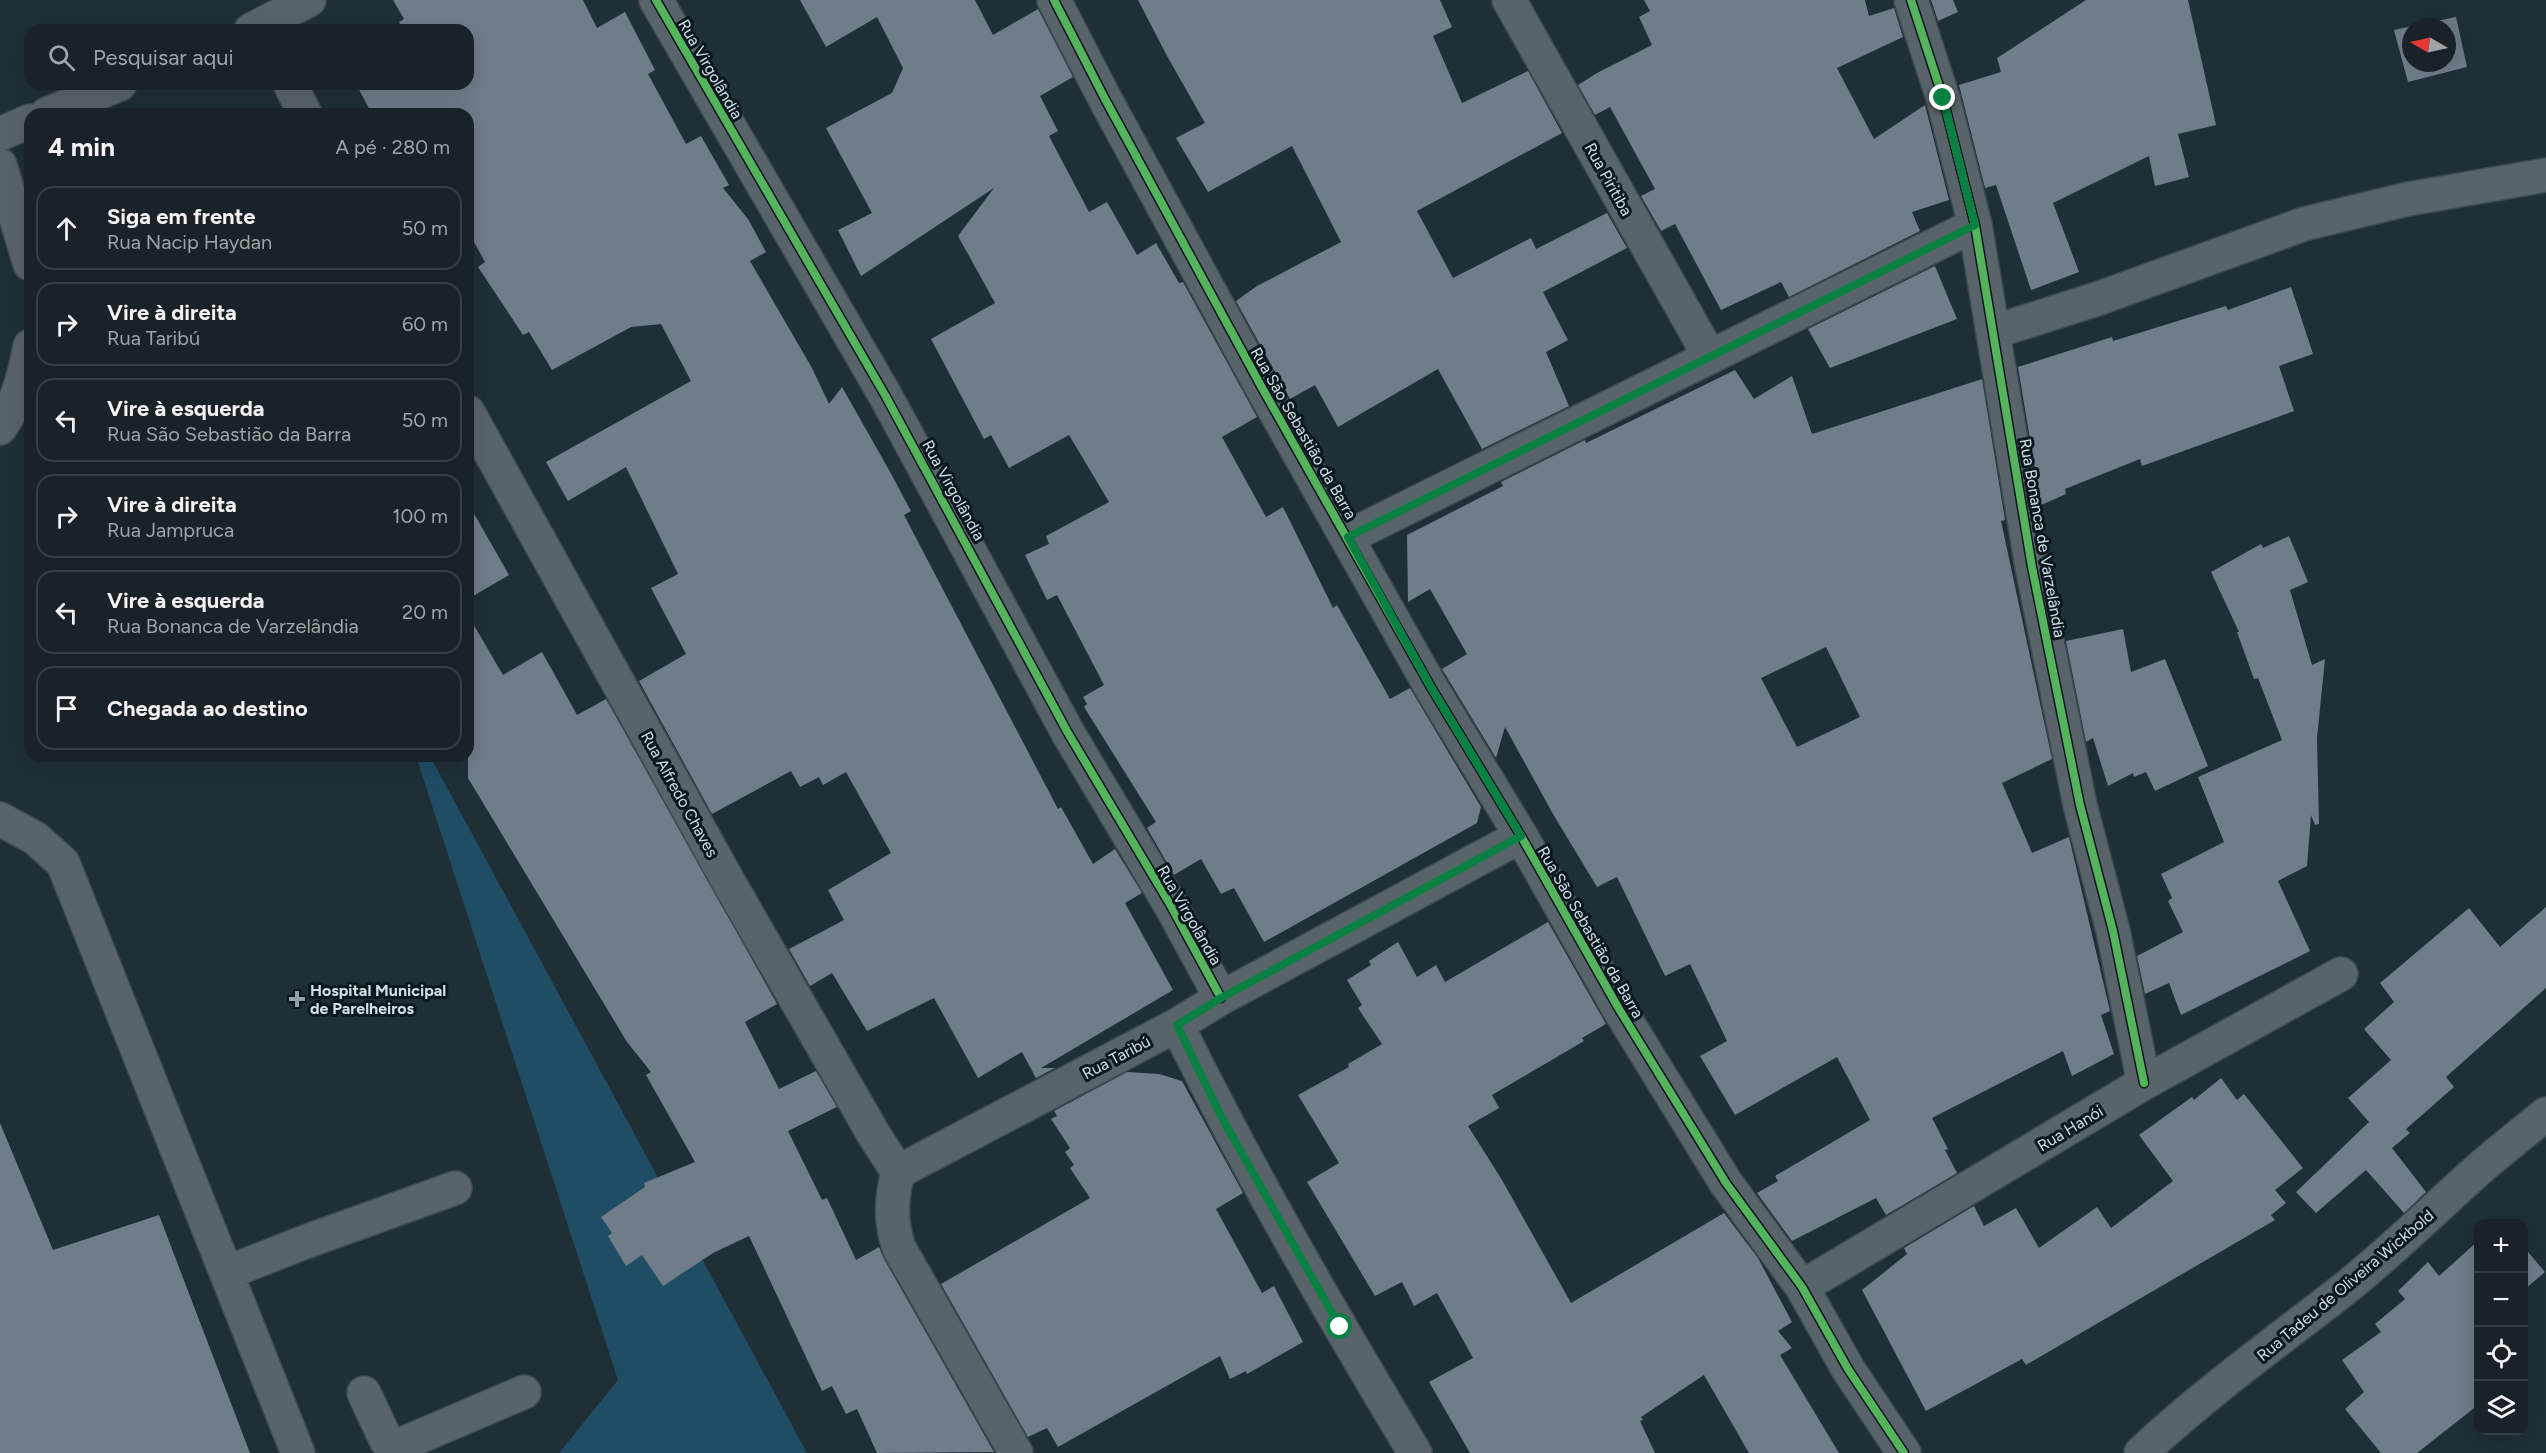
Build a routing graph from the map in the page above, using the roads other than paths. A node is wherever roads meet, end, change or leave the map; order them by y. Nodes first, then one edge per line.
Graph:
1 (309, 0) edge
2 (656, 0) edge
3 (1054, 0) edge
4 (1509, 0) edge
5 (1911, 0) edge
6 (266, 24) edge
7 (105, 90) edge
8 (293, 90) edge
9 (62, 108) edge
10 (302, 108) edge
11 (24, 124) edge
12 (0, 134) edge
13 (0, 165) edge
14 (2546, 175) edge
15 (1975, 225) junction
16 (24, 244) edge
17 (1993, 332) junction
18 (1710, 357) junction
19 (24, 373) edge
20 (474, 423) edge
21 (0, 428) edge
22 (1348, 537) junction
23 (0, 819) edge
24 (1521, 836) junction
25 (2341, 974) dead end
26 (1221, 998) junction
27 (1177, 1025) junction
28 (2144, 1083) junction
29 (2546, 1114) edge
30 (898, 1172) junction
31 (455, 1188) dead end
32 (226, 1273) junction
33 (1802, 1287) junction
34 (524, 1392) dead end
35 (364, 1393) dead end
36 (298, 1453) edge
37 (1016, 1453) edge
38 (1415, 1453) edge
39 (1904, 1453) edge
40 (2141, 1453) edge

1 - 6 street
2 - 26 street, Rua Virgolândia
3 - 22 street, Rua São Sebastião da Barra
4 - 18 street, Rua Piritiba
5 - 15 street, Rua Bonanca de Varzelândia
7 - 9 street
8 - 10 street
11 - 12 street
13 - 16 street
14 - 17 street
15 - 17 street, Rua Bonanca de Varzelândia
15 - 18 street
17 - 28 street, Rua Bonanca de Varzelândia
18 - 22 street
19 - 21 street
20 - 30 street, Rua Alfredo Chaves
22 - 24 street, Rua São Sebastião da Barra
23 - 32 street
24 - 26 street, Rua Taribú
24 - 33 street, Rua São Sebastião da Barra
25 - 28 street, Rua Hanói
26 - 27 street, Rua Taribú
27 - 30 street, Rua Taribú
27 - 38 street
28 - 33 street, Rua Hanói
29 - 40 street, Rua Tadeu de Oliveira Wickbold
30 - 37 street
31 - 32 street
32 - 36 street
33 - 39 street, Rua São Sebastião da Barra
34 - 35 street

